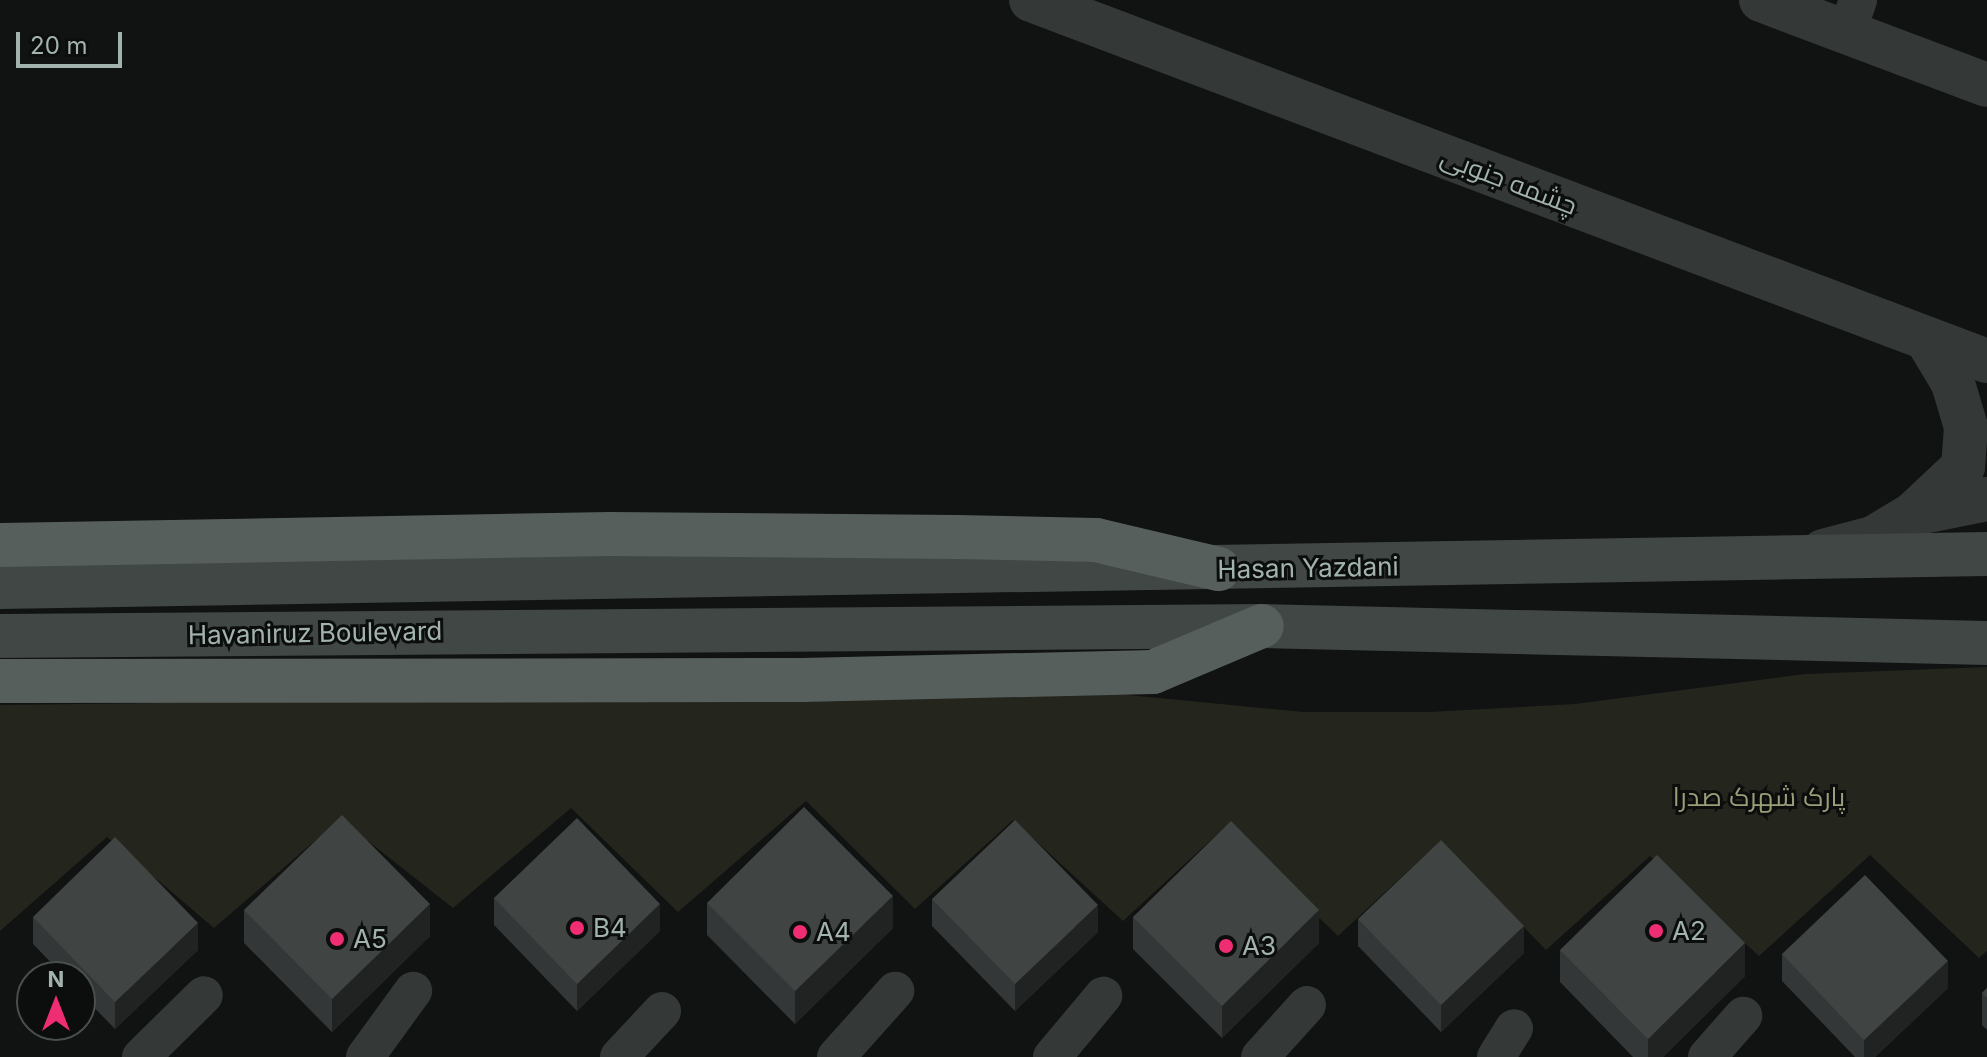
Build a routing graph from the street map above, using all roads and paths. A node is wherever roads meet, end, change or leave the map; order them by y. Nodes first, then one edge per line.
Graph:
1 (1031, 0) edge
2 (1761, 0) edge
3 (1852, 16) edge
4 (1987, 85) edge
5 (1926, 338) junction
6 (1987, 361) edge
7 (1987, 499) edge
8 (1913, 514) junction
9 (0, 545) edge
10 (1987, 554) edge
11 (1783, 561) junction
12 (1219, 569) junction
13 (630, 578) joint
14 (0, 587) edge
15 (1262, 626) junction
16 (0, 636) edge
17 (1977, 644) edge
18 (0, 681) edge
19 (413, 991) dead end
20 (895, 991) dead end
21 (204, 995) dead end
22 (1103, 996) dead end
23 (1307, 1005) dead end
24 (662, 1011) dead end
25 (1743, 1016) dead end
26 (141, 1057) edge
27 (365, 1057) edge
28 (619, 1057) edge
29 (836, 1057) edge
30 (1052, 1057) edge
31 (1260, 1057) edge
32 (1707, 1057) edge

1 - 5 street, چشمه جنوبی
2 - 3 street
3 - 4 street
5 - 6 street, چشمه جنوبی
5 - 8 street
7 - 8 street
8 - 11 street
9 - 12 highway
10 - 11 main road, Hasan Yazdani
11 - 12 main road, Hasan Yazdani
12 - 13 main road, Hasan Yazdani
13 - 14 main road, Havaniruz Boulevard
15 - 16 main road, Havaniruz Boulevard
15 - 17 main road
15 - 18 highway
19 - 27 street
20 - 29 street
21 - 26 street
22 - 30 street
23 - 31 street
24 - 28 street
25 - 32 street

